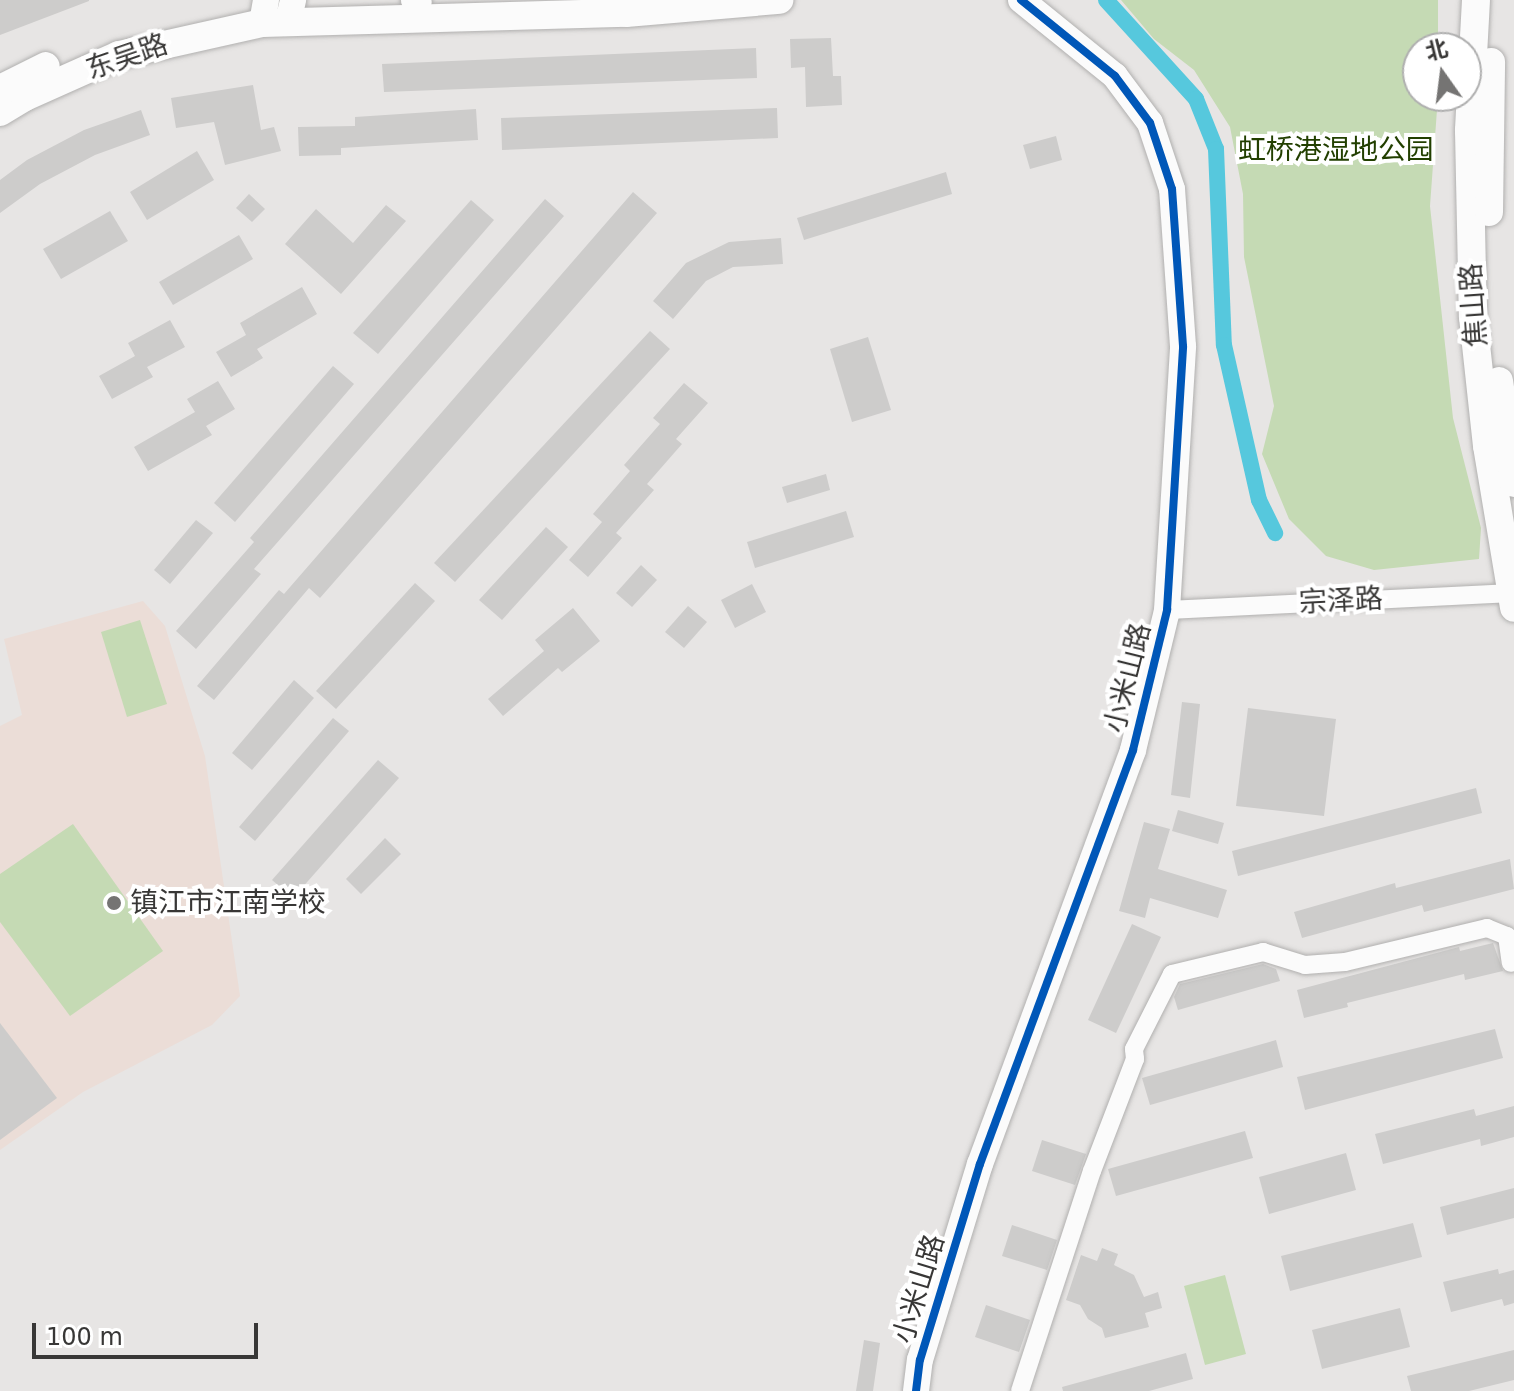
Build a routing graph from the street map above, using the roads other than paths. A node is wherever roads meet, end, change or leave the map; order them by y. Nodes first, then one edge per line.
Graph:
1 (504, 0) edge
2 (779, 0) edge
3 (1021, 0) edge
4 (1476, 0) edge
5 (1495, 0) edge
6 (417, 1) edge
7 (277, 9) edge
8 (0, 89) edge
9 (0, 112) edge
10 (1514, 483) edge
11 (1513, 598) edge
12 (1167, 610) junction
13 (1511, 963) dead end
14 (916, 1391) edge
15 (1020, 1391) edge

1 - 6 main road
2 - 7 main road
3 - 12 street, 小米山路
4 - 11 main road, 焦山路
5 - 10 main road, 焦山路
6 - 7 main road
7 - 8 main road, 东吴路
7 - 9 main road, 东吴路
11 - 12 street, 宗泽路
12 - 14 street, 小米山路
13 - 15 street

